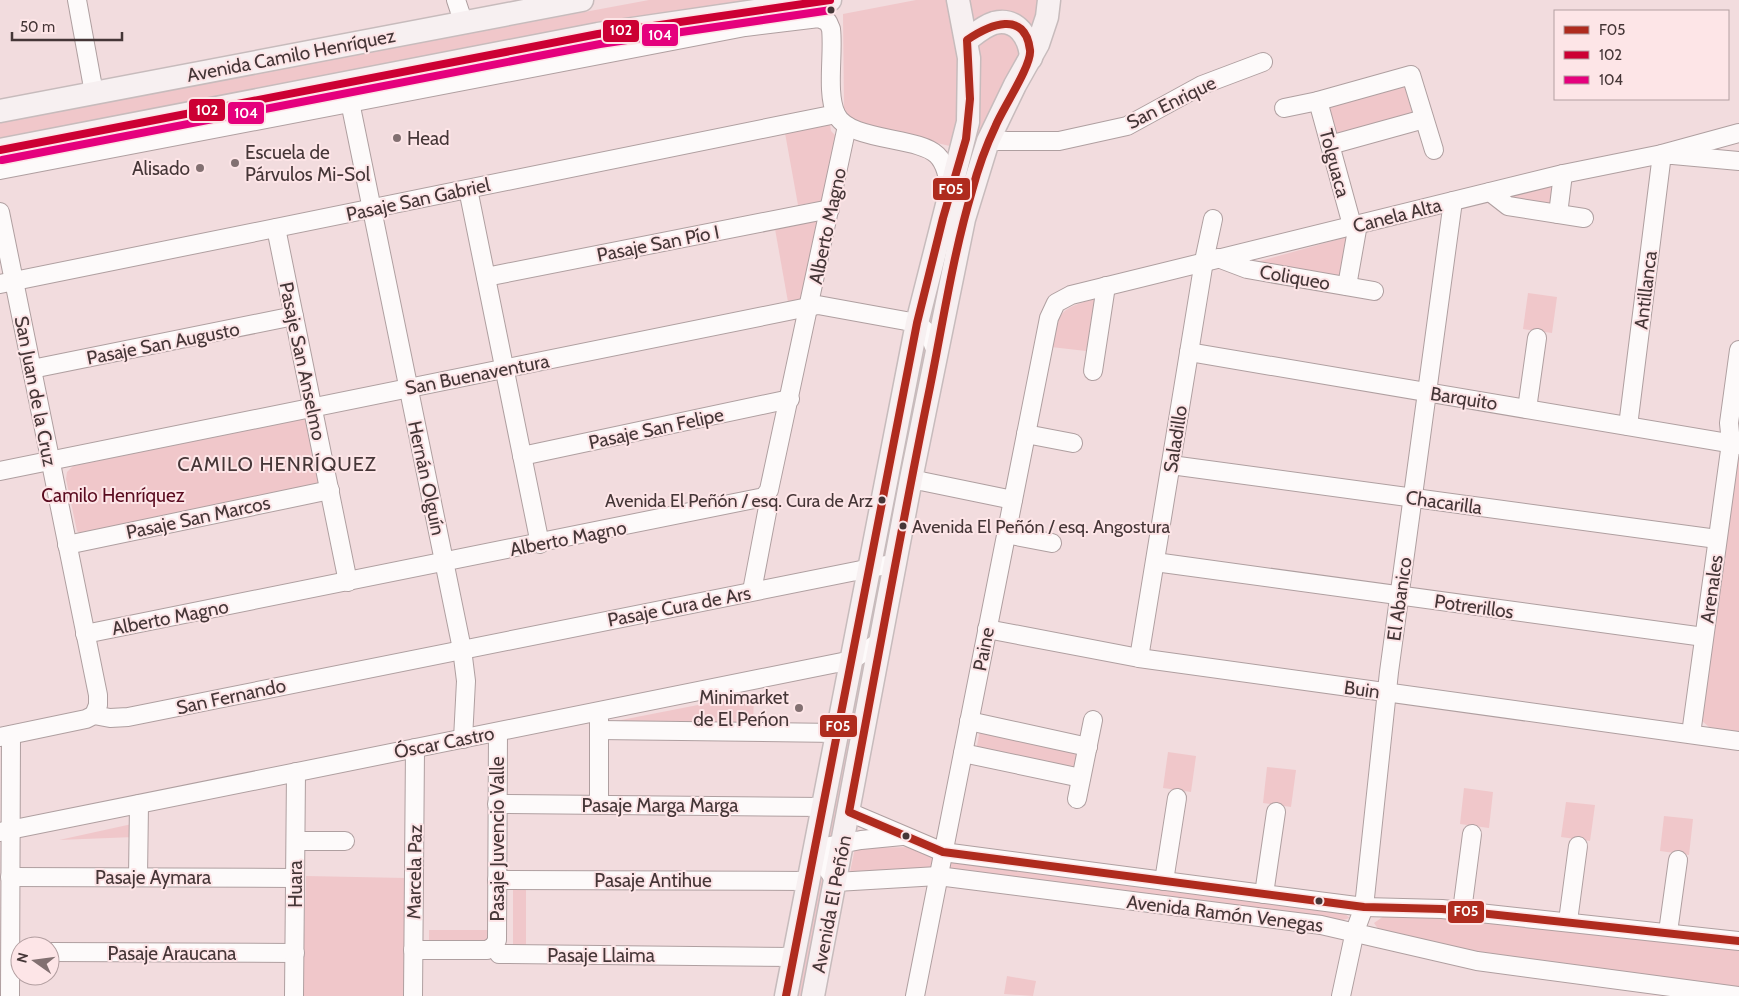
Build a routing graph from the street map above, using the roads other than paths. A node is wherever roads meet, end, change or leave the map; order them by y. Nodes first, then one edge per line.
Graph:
1 (77, 0) edge
2 (456, 0) edge
3 (582, 0) edge
4 (958, 0) edge
5 (1050, 0) edge
6 (829, 11) edge
7 (463, 22) junction
8 (967, 40) junction
9 (1031, 58) junction
10 (1264, 62) dead end
11 (94, 94) junction
12 (1318, 101) junction
13 (350, 102) junction
14 (1284, 108) dead end
15 (0, 112) edge
16 (1424, 118) junction
17 (842, 120) junction
18 (1739, 133) edge
19 (988, 141) junction
20 (1330, 145) junction
21 (0, 150) edge
22 (1434, 150) dead end
23 (1662, 154) junction
24 (1739, 162) edge
25 (0, 170) edge
26 (1563, 174) junction
27 (468, 189) junction
28 (950, 192) junction
29 (1490, 192) junction
30 (1453, 201) junction
31 (372, 208) junction
32 (830, 208) junction
33 (0, 212) edge
34 (1558, 214) junction
35 (1584, 218) dead end
36 (1213, 219) dead end
37 (1355, 225) junction
38 (276, 228) junction
39 (1211, 259) junction
40 (486, 277) junction
41 (7, 283) edge
42 (1106, 286) junction
43 (1347, 286) junction
44 (1374, 291) dead end
45 (1056, 303) joint
46 (810, 307) junction
47 (294, 316) junction
48 (917, 323) junction
49 (1537, 338) dead end
50 (1739, 350) edge
51 (1189, 352) junction
52 (937, 354) junction
53 (504, 368) junction
54 (32, 369) junction
55 (1093, 370) dead end
56 (409, 387) junction
57 (1427, 392) junction
58 (790, 399) junction
59 (312, 407) junction
60 (1527, 409) junction
61 (1628, 426) junction
62 (1026, 434) junction
63 (1073, 444) dead end
64 (1735, 444) edge
65 (522, 456) junction
66 (50, 461) junction
67 (1170, 465) junction
68 (0, 471) edge
69 (911, 479) junction
70 (330, 490) junction
71 (766, 496) junction
72 (1413, 498) junction
73 (1013, 500) junction
74 (1006, 534) junction
75 (1717, 539) junction
76 (1052, 543) dead end
77 (67, 544) junction
78 (540, 544) junction
79 (1155, 562) junction
80 (445, 563) junction
81 (896, 563) junction
82 (868, 568) junction
83 (348, 582) junction
84 (752, 591) junction
85 (1399, 596) junction
86 (987, 629) junction
87 (85, 634) junction
88 (1704, 637) junction
89 (882, 640) junction
90 (462, 649) junction
91 (1139, 658) junction
92 (852, 660) junction
93 (1388, 692) junction
94 (599, 711) junction
95 (94, 715) junction
96 (1093, 720) dead end
97 (969, 721) junction
98 (599, 730) junction
99 (498, 732) junction
100 (838, 733) junction
101 (1691, 734) junction
102 (5, 736) edge
103 (463, 739) junction
104 (1739, 741) edge
105 (1088, 747) junction
106 (416, 748) junction
107 (962, 753) junction
108 (296, 772) junction
109 (1082, 778) junction
110 (1177, 798) dead end
111 (1077, 799) dead end
112 (139, 804) junction
113 (497, 804) junction
114 (598, 805) junction
115 (823, 807) junction
116 (849, 812) junction
117 (1276, 812) dead end
118 (5, 832) edge
119 (1472, 834) dead end
120 (902, 836) junction
121 (296, 841) junction
122 (345, 841) dead end
123 (843, 843) junction
124 (1578, 846) dead end
125 (814, 849) junction
126 (943, 852) junction
127 (1678, 860) dead end
128 (938, 876) junction
129 (10, 877) junction
130 (138, 877) junction
131 (295, 878) junction
132 (497, 880) junction
133 (808, 881) junction
134 (1164, 881) junction
135 (836, 882) junction
136 (1264, 894) junction
137 (1364, 907) junction
138 (1462, 911) junction
139 (1568, 921) junction
140 (1355, 931) junction
141 (1668, 932) junction
142 (14, 936) edge
143 (1739, 941) edge
144 (494, 946) junction
145 (413, 950) junction
146 (60, 952) edge
147 (295, 953) junction
148 (794, 957) junction
149 (1709, 994) edge
150 (294, 996) edge
151 (413, 996) edge
152 (786, 996) edge
153 (813, 996) edge
154 (915, 996) edge
155 (1341, 996) edge
156 (1738, 996) edge

1 - 11 street
2 - 7 street
3 - 7 main road, Avenida Camilo Henríquez
4 - 8 main road, Avenida El Peñón
5 - 9 main road, Avenida El Peñón
6 - 13 street
6 - 17 street
6 - 21 main road, Avenida Camilo Henríquez
7 - 11 main road, Avenida Camilo Henríquez
8 - 9 main road
8 - 28 main road, Avenida El Peñón
9 - 19 main road, Avenida El Peñón
10 - 19 street, San Enrique
11 - 15 main road, Avenida Camilo Henríquez
12 - 14 street
12 - 16 street
12 - 20 street, Tolguaca
13 - 25 street
13 - 31 street, Hernán Olguín
16 - 20 street
16 - 22 street
17 - 27 street, Pasaje San Gabriel
17 - 28 street
17 - 32 street, Alberto Magno
18 - 23 street, Canela Alta
19 - 52 main road, Avenida El Peñón
20 - 37 street, Tolguaca
23 - 24 street
23 - 26 street, Canela Alta
23 - 61 street, Antillanca
26 - 29 street, Canela Alta
26 - 34 street
27 - 31 street, Pasaje San Gabriel
27 - 40 street
28 - 48 main road, Avenida El Peñón
29 - 30 street, Canela Alta
29 - 34 street
30 - 37 street, Canela Alta
30 - 57 street, El Abanico
31 - 38 street, Pasaje San Gabriel
31 - 56 street, Hernán Olguín
32 - 40 street, Pasaje San Pío I
32 - 46 street, Alberto Magno
33 - 41 street, San Juan de la Cruz
34 - 35 street
36 - 39 street, Saladillo
37 - 39 street, Canela Alta
37 - 43 street
38 - 41 street, Pasaje San Gabriel
38 - 47 street, Pasaje San Anselmo
39 - 42 street, Canela Alta
39 - 43 street, Coliqueo
39 - 51 street, Saladillo
40 - 53 street
41 - 54 street, San Juan de la Cruz
42 - 45 street, Canela Alta
42 - 55 street
43 - 44 street, Coliqueo
45 - 62 street, Paine
46 - 48 street, San Buenaventura
46 - 53 street, San Buenaventura
46 - 58 street, Alberto Magno
47 - 54 street, Pasaje San Augusto
47 - 59 street, Pasaje San Anselmo
48 - 52 street
48 - 82 main road, Avenida El Peñón
49 - 60 street
50 - 64 street, Arenales
51 - 57 street, Barquito
51 - 67 street, Saladillo
52 - 69 main road, Avenida El Peñón
53 - 56 street, San Buenaventura
53 - 65 street
54 - 66 street, San Juan de la Cruz
56 - 59 street, San Buenaventura
56 - 80 street, Hernán Olguín
57 - 60 street, Barquito
57 - 72 street, El Abanico
58 - 65 street, Pasaje San Felipe
58 - 71 street, Alberto Magno
59 - 66 street, San Buenaventura
59 - 70 street, Pasaje San Anselmo
60 - 61 street, Barquito
61 - 64 street, Barquito
62 - 63 street
62 - 73 street, Paine
64 - 75 street, Arenales
65 - 78 street
66 - 68 street, San Buenaventura
66 - 77 street, San Juan de la Cruz
67 - 72 street, Chacarilla
67 - 79 street, Saladillo
69 - 73 street
69 - 81 main road, Avenida El Peñón
70 - 77 street, Pasaje San Marcos
70 - 83 street, Pasaje San Anselmo
71 - 78 street, Alberto Magno
71 - 84 street
72 - 75 street, Chacarilla
72 - 85 street, El Abanico
73 - 74 street, Paine
74 - 76 street
74 - 86 street, Paine
75 - 88 street, Arenales
77 - 87 street, San Juan de la Cruz
78 - 80 street, Alberto Magno
79 - 85 street, Potrerillos
79 - 91 street, Saladillo
80 - 83 street, Alberto Magno
80 - 90 street, Hernán Olguín
81 - 82 street, Pasaje Cura de Ars
81 - 89 main road, Avenida El Peñón
82 - 84 street, Pasaje Cura de Ars
82 - 92 main road, Avenida El Peñón
83 - 87 street, Alberto Magno
84 - 90 street, Pasaje Cura de Ars
85 - 88 street, Potrerillos
85 - 93 street, El Abanico
86 - 91 street, Buin
86 - 97 street, Paine
87 - 95 street, San Juan de la Cruz
88 - 101 street, Arenales
89 - 92 street, Óscar Castro
89 - 116 main road, Avenida El Peñón
90 - 95 street, San Fernando
90 - 103 street, Hernán Olguín
91 - 93 street, Buin
92 - 94 street, Óscar Castro
92 - 100 main road, Avenida El Peñón
93 - 101 street, Buin
93 - 137 street, El Abanico
94 - 98 street
94 - 99 street, Óscar Castro
95 - 102 street, San Fernando
96 - 105 street
97 - 105 street
97 - 107 street, Paine
98 - 100 street
98 - 114 street
99 - 103 street, Óscar Castro
99 - 113 street, Pasaje Juvencio Valle
100 - 115 main road, Avenida El Peñón
101 - 104 street, Buin
102 - 118 street
103 - 106 street, Óscar Castro
105 - 109 street
106 - 108 street, Óscar Castro
106 - 145 street, Marcela Paz
107 - 109 street
107 - 126 street, Paine
108 - 112 street, Óscar Castro
108 - 121 street, Huara
109 - 111 street
110 - 134 street
112 - 118 street, Óscar Castro
112 - 130 street
113 - 114 street, Pasaje Marga Marga
113 - 132 street, Pasaje Juvencio Valle
114 - 115 street, Pasaje Marga Marga
115 - 125 main road, Avenida El Peñón
116 - 120 street, Avenida Ramón Venegas
116 - 123 main road, Avenida El Peñón
117 - 136 street
118 - 129 street
119 - 138 street
120 - 123 street, Avenida Ramón Venegas
120 - 126 street, Avenida Ramón Venegas
121 - 122 street
121 - 131 street, Huara
123 - 125 street, Avenida Ramón Venegas
123 - 135 main road, Avenida El Peñón
124 - 139 street
125 - 133 main road, Avenida El Peñón
125 - 135 street
126 - 128 street, Paine
126 - 134 street, Avenida Ramón Venegas
127 - 141 street
128 - 135 street, Avenida Ramón Venegas
128 - 140 street, Avenida Ramón Venegas
128 - 154 street, Paine
129 - 130 street, Pasaje Aymara
129 - 142 street
130 - 131 street, Pasaje Aymara
131 - 147 street, Huara
132 - 133 street, Pasaje Antihue
132 - 144 street, Pasaje Juvencio Valle
133 - 148 main road, Avenida El Peñón
134 - 136 street, Avenida Ramón Venegas
135 - 153 main road, Avenida El Peñón
136 - 137 street, Avenida Ramón Venegas
137 - 138 street, Avenida Ramón Venegas
137 - 140 street, El Abanico
138 - 139 street, Avenida Ramón Venegas
139 - 141 street, Avenida Ramón Venegas
140 - 149 street, Avenida Ramón Venegas
140 - 155 street, El Abanico
141 - 143 street, Avenida Ramón Venegas
144 - 145 street
144 - 148 street, Pasaje Llaima
145 - 151 street, Marcela Paz
146 - 147 street, Pasaje Araucana
147 - 150 street, Huara
148 - 152 main road, Avenida El Peñón
149 - 156 street, Avenida Ramón Venegas

